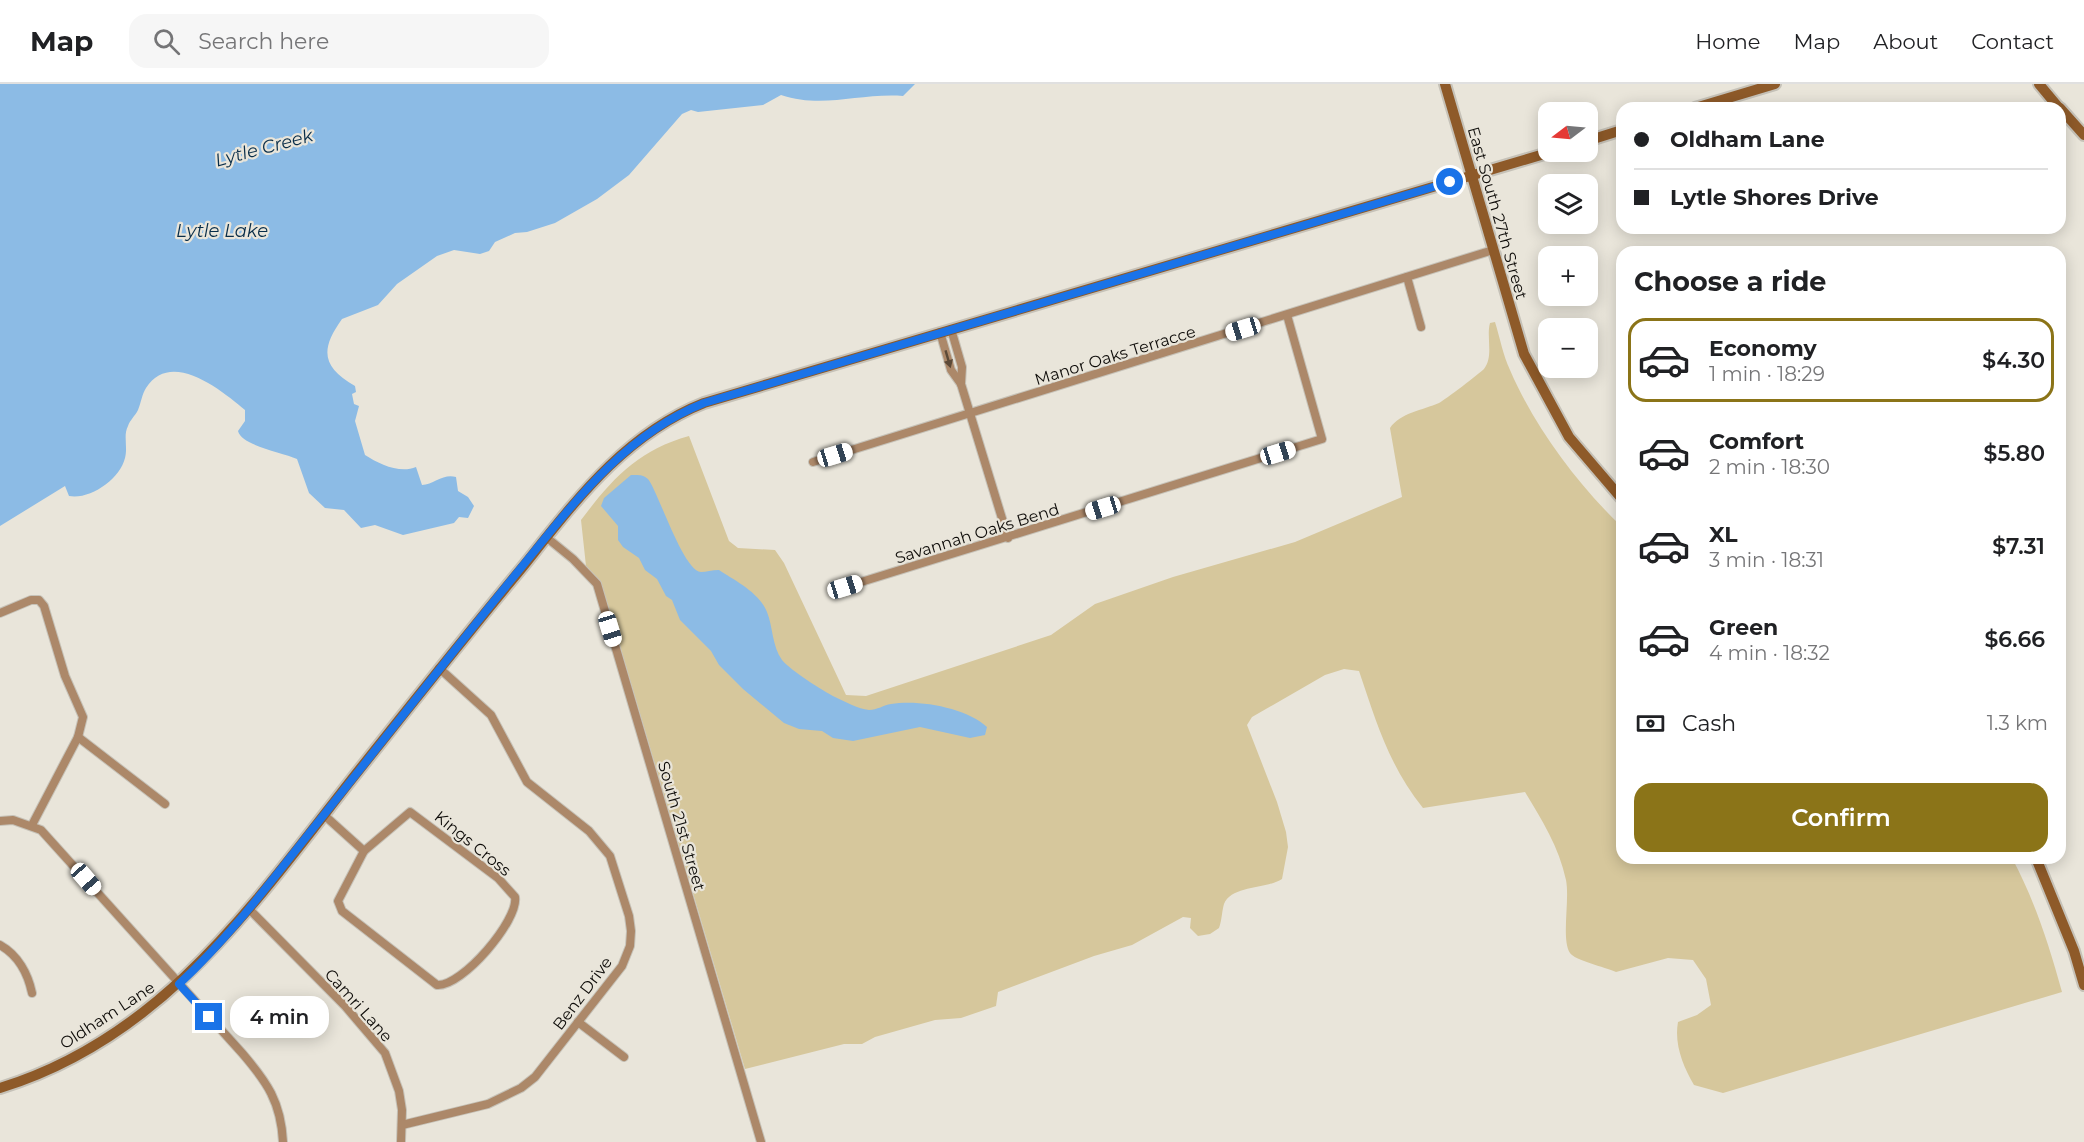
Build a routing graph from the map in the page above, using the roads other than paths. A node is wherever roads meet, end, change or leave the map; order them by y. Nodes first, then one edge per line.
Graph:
1 (1445, 84) edge
2 (1775, 84) edge
3 (2039, 84) edge
4 (1747, 88) edge
5 (1711, 102) edge
6 (2054, 102) edge
7 (2066, 116) edge
8 (1616, 132) edge
9 (2084, 135) edge
10 (1598, 138) edge
11 (1538, 156) edge
12 (1472, 175) junction
13 (1493, 250) junction
14 (1407, 277) junction
15 (1287, 315) junction
16 (1421, 327) dead end
17 (946, 330) junction
18 (971, 414) junction
19 (813, 462) dead end
20 (1616, 492) edge
21 (546, 537) junction
22 (1008, 538) junction
23 (845, 587) dead end
24 (0, 613) edge
25 (439, 668) junction
26 (78, 737) junction
27 (165, 804) dead end
28 (324, 815) junction
29 (0, 821) edge
30 (32, 825) junction
31 (364, 851) junction
32 (2038, 864) edge
33 (249, 909) junction
34 (0, 945) edge
35 (179, 984) junction
36 (2084, 985) edge
37 (32, 993) dead end
38 (578, 1022) junction
39 (624, 1057) dead end
40 (0, 1088) edge
41 (402, 1125) junction
42 (283, 1142) edge
43 (401, 1142) edge
44 (761, 1142) edge

1 - 12 main road, East South 27th Street
2 - 4 main road
3 - 6 main road
4 - 5 main road
7 - 9 main road
8 - 10 main road
11 - 12 main road, Oldham Lane
12 - 13 main road, East South 27th Street
12 - 17 main road, Oldham Lane
13 - 14 street, Manor Oaks Terracce
13 - 20 main road, East South 27th Street
14 - 15 street, Manor Oaks Terracce
14 - 16 street
15 - 18 street, Manor Oaks Terracce
15 - 22 street, Savannah Oaks Bend
17 - 18 street
17 - 21 main road, Oldham Lane
18 - 19 street, Manor Oaks Terracce
18 - 22 street
21 - 25 main road, Oldham Lane
21 - 44 street, South 21st Street
22 - 23 street, Savannah Oaks Bend
24 - 26 street
25 - 28 main road, Oldham Lane
25 - 38 street, Benz Drive
26 - 27 street
26 - 30 street
28 - 31 street
28 - 33 main road, Oldham Lane
29 - 30 street
30 - 35 street
31 - 31 street, Kings Cross
32 - 36 main road
33 - 35 main road, Oldham Lane
33 - 41 street, Camri Lane
34 - 37 street
35 - 40 main road, Oldham Lane
35 - 42 street
38 - 39 street
38 - 41 street, Benz Drive
41 - 43 street, Camri Lane

